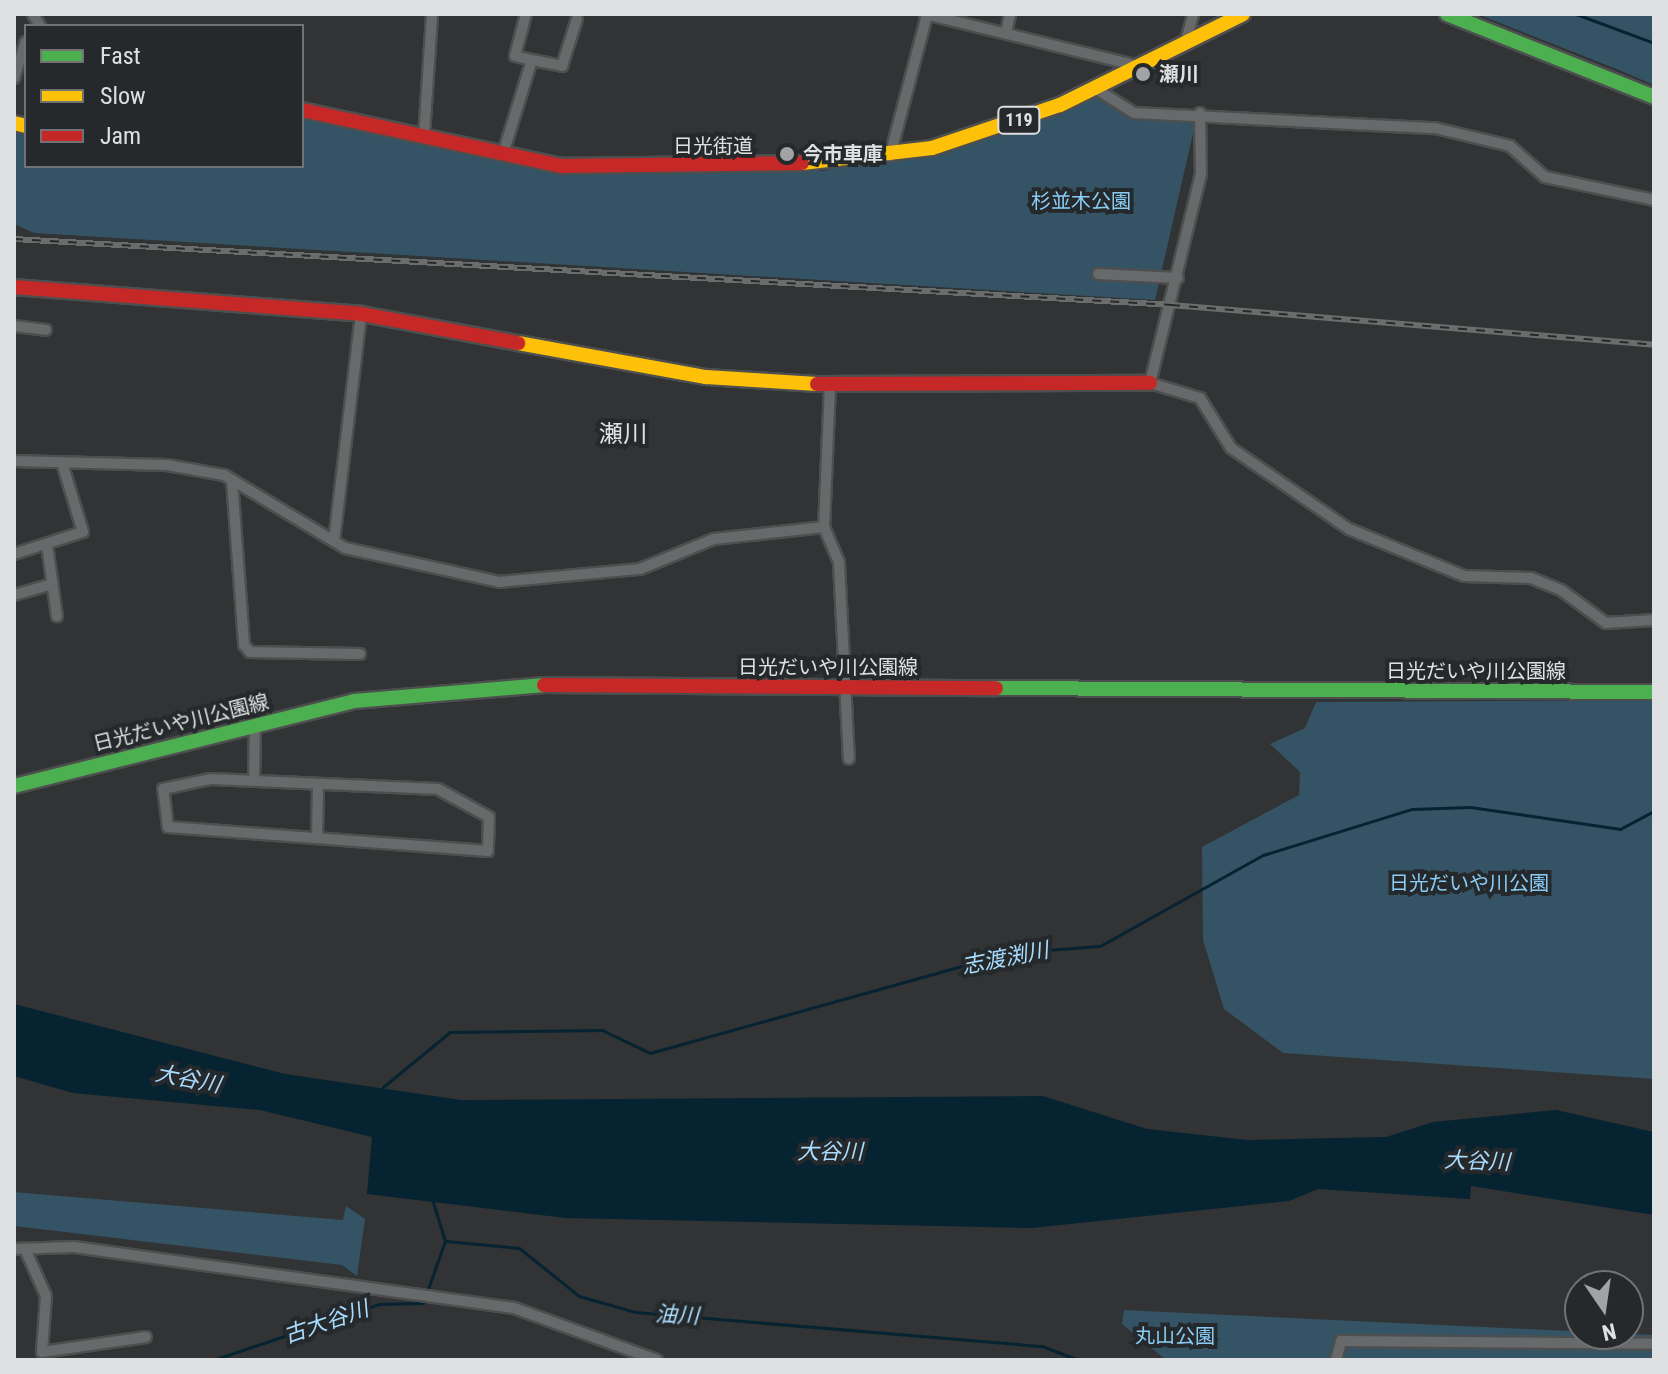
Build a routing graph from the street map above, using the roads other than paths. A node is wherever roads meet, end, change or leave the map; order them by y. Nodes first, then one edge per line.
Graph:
1 (432, 14) edge
2 (526, 14) edge
3 (926, 14) edge
4 (1010, 14) edge
5 (1193, 14) edge
6 (1243, 14) edge
7 (1447, 14) edge
8 (577, 19) dead end
9 (1006, 33) junction
10 (1186, 41) junction
11 (24, 48) edge
12 (532, 60) junction
13 (1138, 66) junction
14 (14, 78) edge
15 (1096, 89) junction
16 (1654, 97) edge
17 (304, 110) edge
18 (1200, 113) junction
19 (424, 136) junction
20 (502, 156) junction
21 (889, 158) junction
22 (1654, 200) edge
23 (1098, 274) dead end
24 (1178, 278) junction
25 (14, 287) edge
26 (361, 314) junction
27 (14, 326) edge
28 (46, 330) dead end
29 (1150, 383) junction
30 (830, 385) junction
31 (14, 461) edge
32 (62, 463) junction
33 (232, 480) junction
34 (824, 527) junction
35 (334, 541) junction
36 (47, 545) junction
37 (14, 554) edge
38 (52, 584) junction
39 (14, 595) edge
40 (57, 616) dead end
41 (1654, 620) edge
42 (360, 654) dead end
43 (843, 687) junction
44 (1654, 692) edge
45 (255, 725) junction
46 (849, 759) dead end
47 (254, 781) junction
48 (318, 784) junction
49 (14, 786) edge
50 (317, 838) junction
51 (20, 1249) edge
52 (146, 1337) dead end
53 (1654, 1344) edge
54 (657, 1360) edge
55 (1336, 1360) edge

1 - 19 street
2 - 12 street
3 - 9 street
3 - 21 street
4 - 9 street
5 - 10 street
6 - 10 main road, 日光街道 / 119
7 - 16 main road
8 - 12 street
9 - 13 street
10 - 13 main road, 日光街道 / 119
11 - 14 street
12 - 20 street
13 - 15 main road, 日光街道 / 119
15 - 18 street
15 - 21 main road, 日光街道 / 119
17 - 19 main road, 日光街道 / 119
18 - 22 street
18 - 24 street
19 - 20 main road, 日光街道 / 119
20 - 21 main road, 日光街道 / 119
23 - 24 street
24 - 29 street
25 - 26 main road
26 - 30 main road
26 - 35 street
27 - 28 street
29 - 30 main road
29 - 41 street
30 - 34 street
31 - 32 street
32 - 33 street
32 - 36 street
33 - 35 street
33 - 42 street
34 - 35 street
34 - 43 street
36 - 37 street
36 - 38 street
38 - 39 street
38 - 40 street
43 - 44 main road, 日光だいや川公園線
43 - 45 main road, 日光だいや川公園線
43 - 46 street
45 - 47 street
45 - 49 main road, 日光だいや川公園線
47 - 48 street
47 - 50 street
48 - 50 street
48 - 50 street
51 - 52 street
51 - 54 street
53 - 55 street

